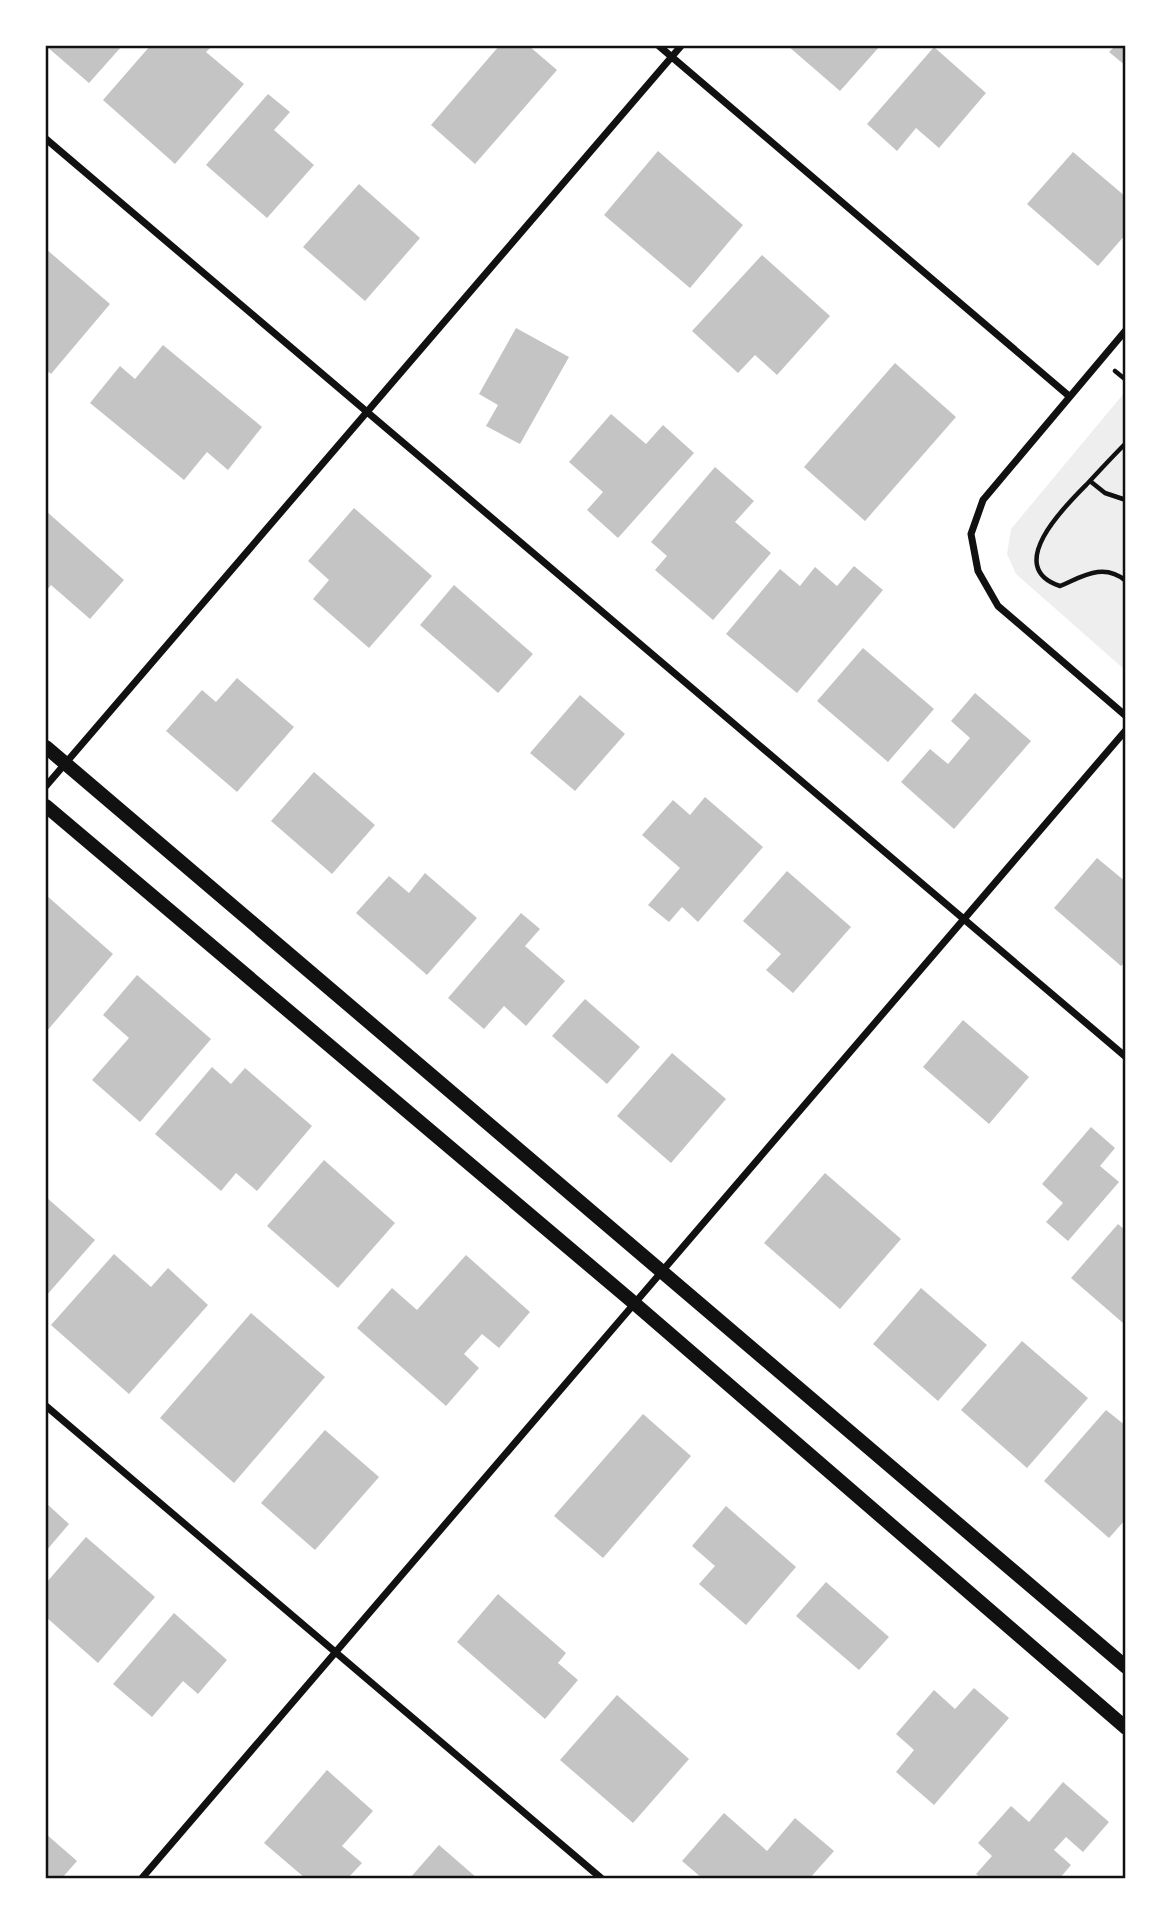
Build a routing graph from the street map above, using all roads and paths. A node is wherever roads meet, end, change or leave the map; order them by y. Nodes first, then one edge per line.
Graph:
1 (659, 46) edge
2 (681, 46) edge
3 (672, 57) junction
4 (46, 139) edge
5 (1125, 330) edge
6 (1069, 396) junction
7 (368, 412) junction
8 (1125, 443) edge
9 (1090, 481) junction
10 (1125, 500) edge
11 (1125, 581) edge
12 (1125, 716) edge
13 (1125, 730) edge
14 (46, 747) edge
15 (64, 763) junction
16 (46, 786) edge
17 (46, 806) edge
18 (963, 918) junction
19 (1125, 1057) edge
20 (661, 1272) junction
21 (634, 1303) junction
22 (46, 1406) edge
23 (335, 1652) junction
24 (1125, 1667) edge
25 (1125, 1728) edge
26 (142, 1878) edge
27 (601, 1878) edge

1 - 3 street
2 - 3 street
3 - 6 street
3 - 7 street
4 - 7 street
5 - 6 street
6 - 12 street
7 - 15 street
7 - 18 street
8 - 9 path
9 - 10 path
9 - 11 path
13 - 18 street
14 - 15 main road
15 - 16 street
15 - 20 main road
17 - 21 main road
18 - 19 street
18 - 20 street
20 - 21 street
20 - 24 main road
21 - 23 street
21 - 25 main road
22 - 23 street
23 - 26 street
23 - 27 street

